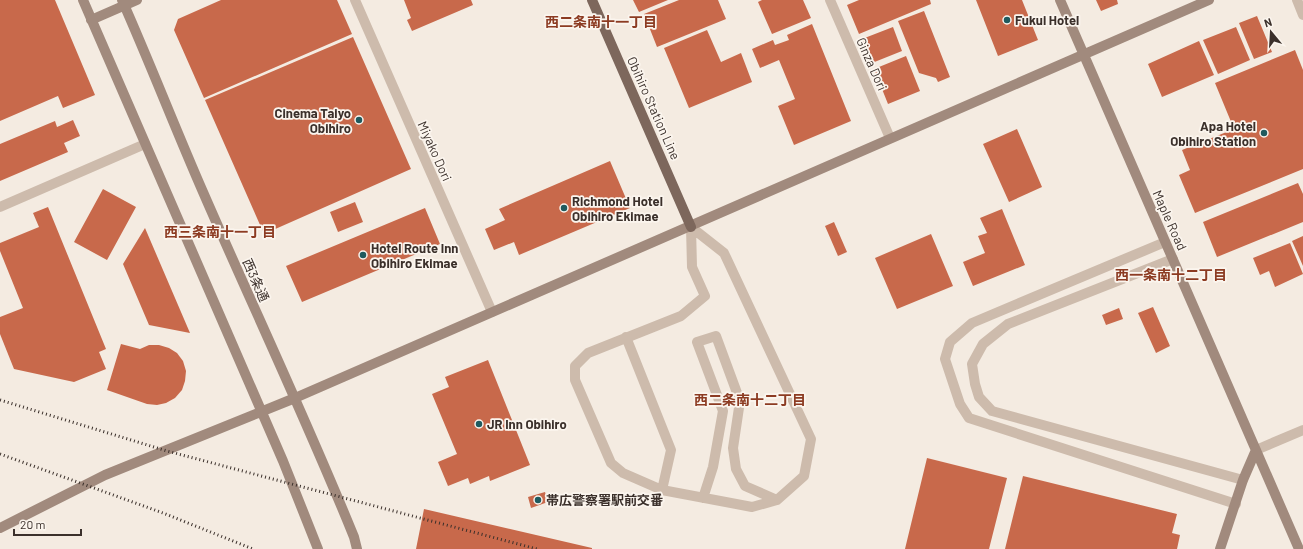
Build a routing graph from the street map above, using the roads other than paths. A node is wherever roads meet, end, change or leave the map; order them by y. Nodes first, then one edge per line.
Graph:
1 (83, 0) edge
2 (137, 0) edge
3 (355, 0) edge
4 (592, 0) edge
5 (830, 0) edge
6 (1060, 0) edge
7 (1209, 0) edge
8 (1297, 0) edge
9 (123, 3) edge
10 (1303, 15) edge
11 (91, 20) junction
12 (1084, 55) junction
13 (890, 138) junction
14 (145, 144) junction
15 (0, 207) edge
16 (690, 227) junction
17 (1165, 242) junction
18 (1173, 259) junction
19 (492, 312) junction
20 (626, 337) junction
21 (294, 398) junction
22 (261, 412) junction
23 (1303, 430) edge
24 (1256, 450) junction
25 (1243, 480) junction
26 (662, 490) junction
27 (703, 498) junction
28 (777, 500) junction
29 (1236, 504) junction
30 (0, 528) edge
31 (318, 549) edge
32 (357, 549) edge
33 (1220, 549) edge
34 (1299, 549) edge

1 - 11 street
2 - 9 street
3 - 19 street, Miyako Dori
4 - 16 main road, Obihiro Station Line
5 - 13 street, Ginza Dori
6 - 12 street, Maple Road
7 - 12 street
8 - 10 street
9 - 11 street
9 - 21 street, 西3条通
11 - 14 street
12 - 13 street
12 - 17 street, Maple Road
13 - 16 street
14 - 15 street
14 - 22 street
16 - 19 street
16 - 20 street
16 - 28 street
17 - 18 street, Maple Road
17 - 29 street
18 - 24 street, Maple Road
18 - 25 street
19 - 21 street
20 - 26 street
20 - 26 street
21 - 22 street
21 - 32 street, 西3条通
22 - 30 street
22 - 31 street
23 - 24 street
24 - 25 street
24 - 34 street, Maple Road
25 - 29 street
26 - 27 street
27 - 28 street
27 - 28 street
29 - 33 street

